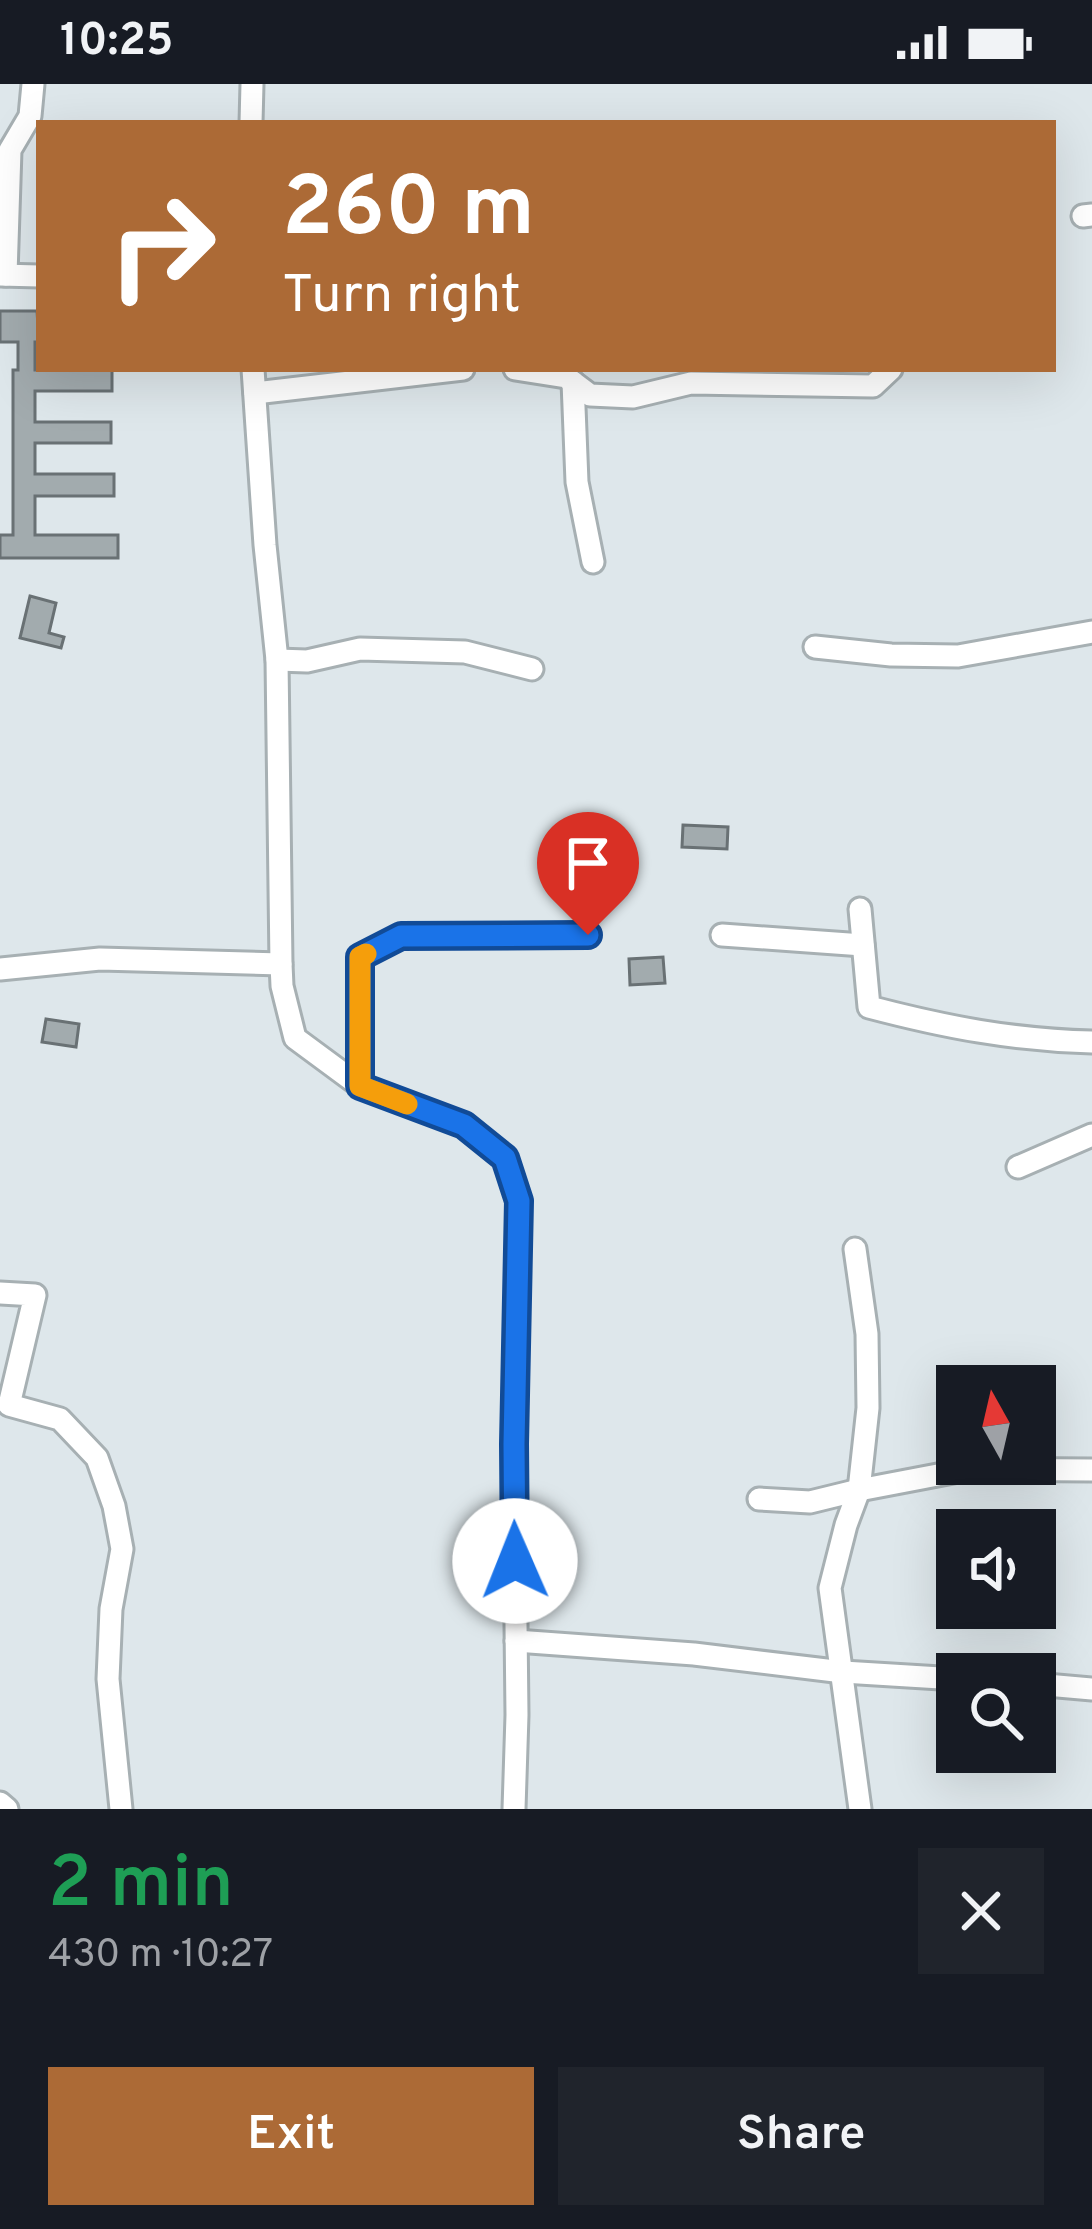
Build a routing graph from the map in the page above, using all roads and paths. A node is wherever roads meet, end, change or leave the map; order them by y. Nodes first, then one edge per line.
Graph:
1 (33, 84) edge
2 (252, 84) edge
3 (251, 120) edge
4 (3, 275) edge
5 (36, 276) edge
6 (253, 372) edge
7 (437, 372) edge
8 (534, 372) edge
9 (888, 372) edge
10 (573, 382) junction
11 (255, 393) junction
12 (593, 562) dead end
13 (1090, 638) edge
14 (814, 646) dead end
15 (277, 660) junction
16 (532, 669) dead end
17 (860, 909) dead end
18 (588, 935) dead end
19 (722, 935) dead end
20 (863, 945) junction
21 (281, 964) junction
22 (0, 969) edge
23 (1092, 1042) edge
24 (360, 1086) junction
25 (1092, 1135) edge
26 (1018, 1167) dead end
27 (855, 1250) dead end
28 (0, 1293) edge
29 (1092, 1469) edge
30 (859, 1490) junction
31 (759, 1498) dead end
32 (516, 1641) junction
33 (843, 1672) junction
34 (936, 1678) edge
35 (1056, 1686) edge
36 (1092, 1689) edge
37 (121, 1809) edge
38 (514, 1809) edge
39 (860, 1809) edge

1 - 4 street
2 - 3 street
4 - 5 street
6 - 11 street
7 - 11 street
8 - 10 street
9 - 10 street
10 - 12 street
11 - 15 street
13 - 14 street
15 - 16 street
15 - 21 street
17 - 20 street
18 - 24 street
19 - 20 street
20 - 23 street
21 - 22 street
21 - 24 street
24 - 32 street
25 - 26 street
27 - 30 street
28 - 37 street
29 - 30 street
30 - 31 street
30 - 33 street
32 - 33 street
32 - 38 street
33 - 34 street
33 - 39 street
35 - 36 street

